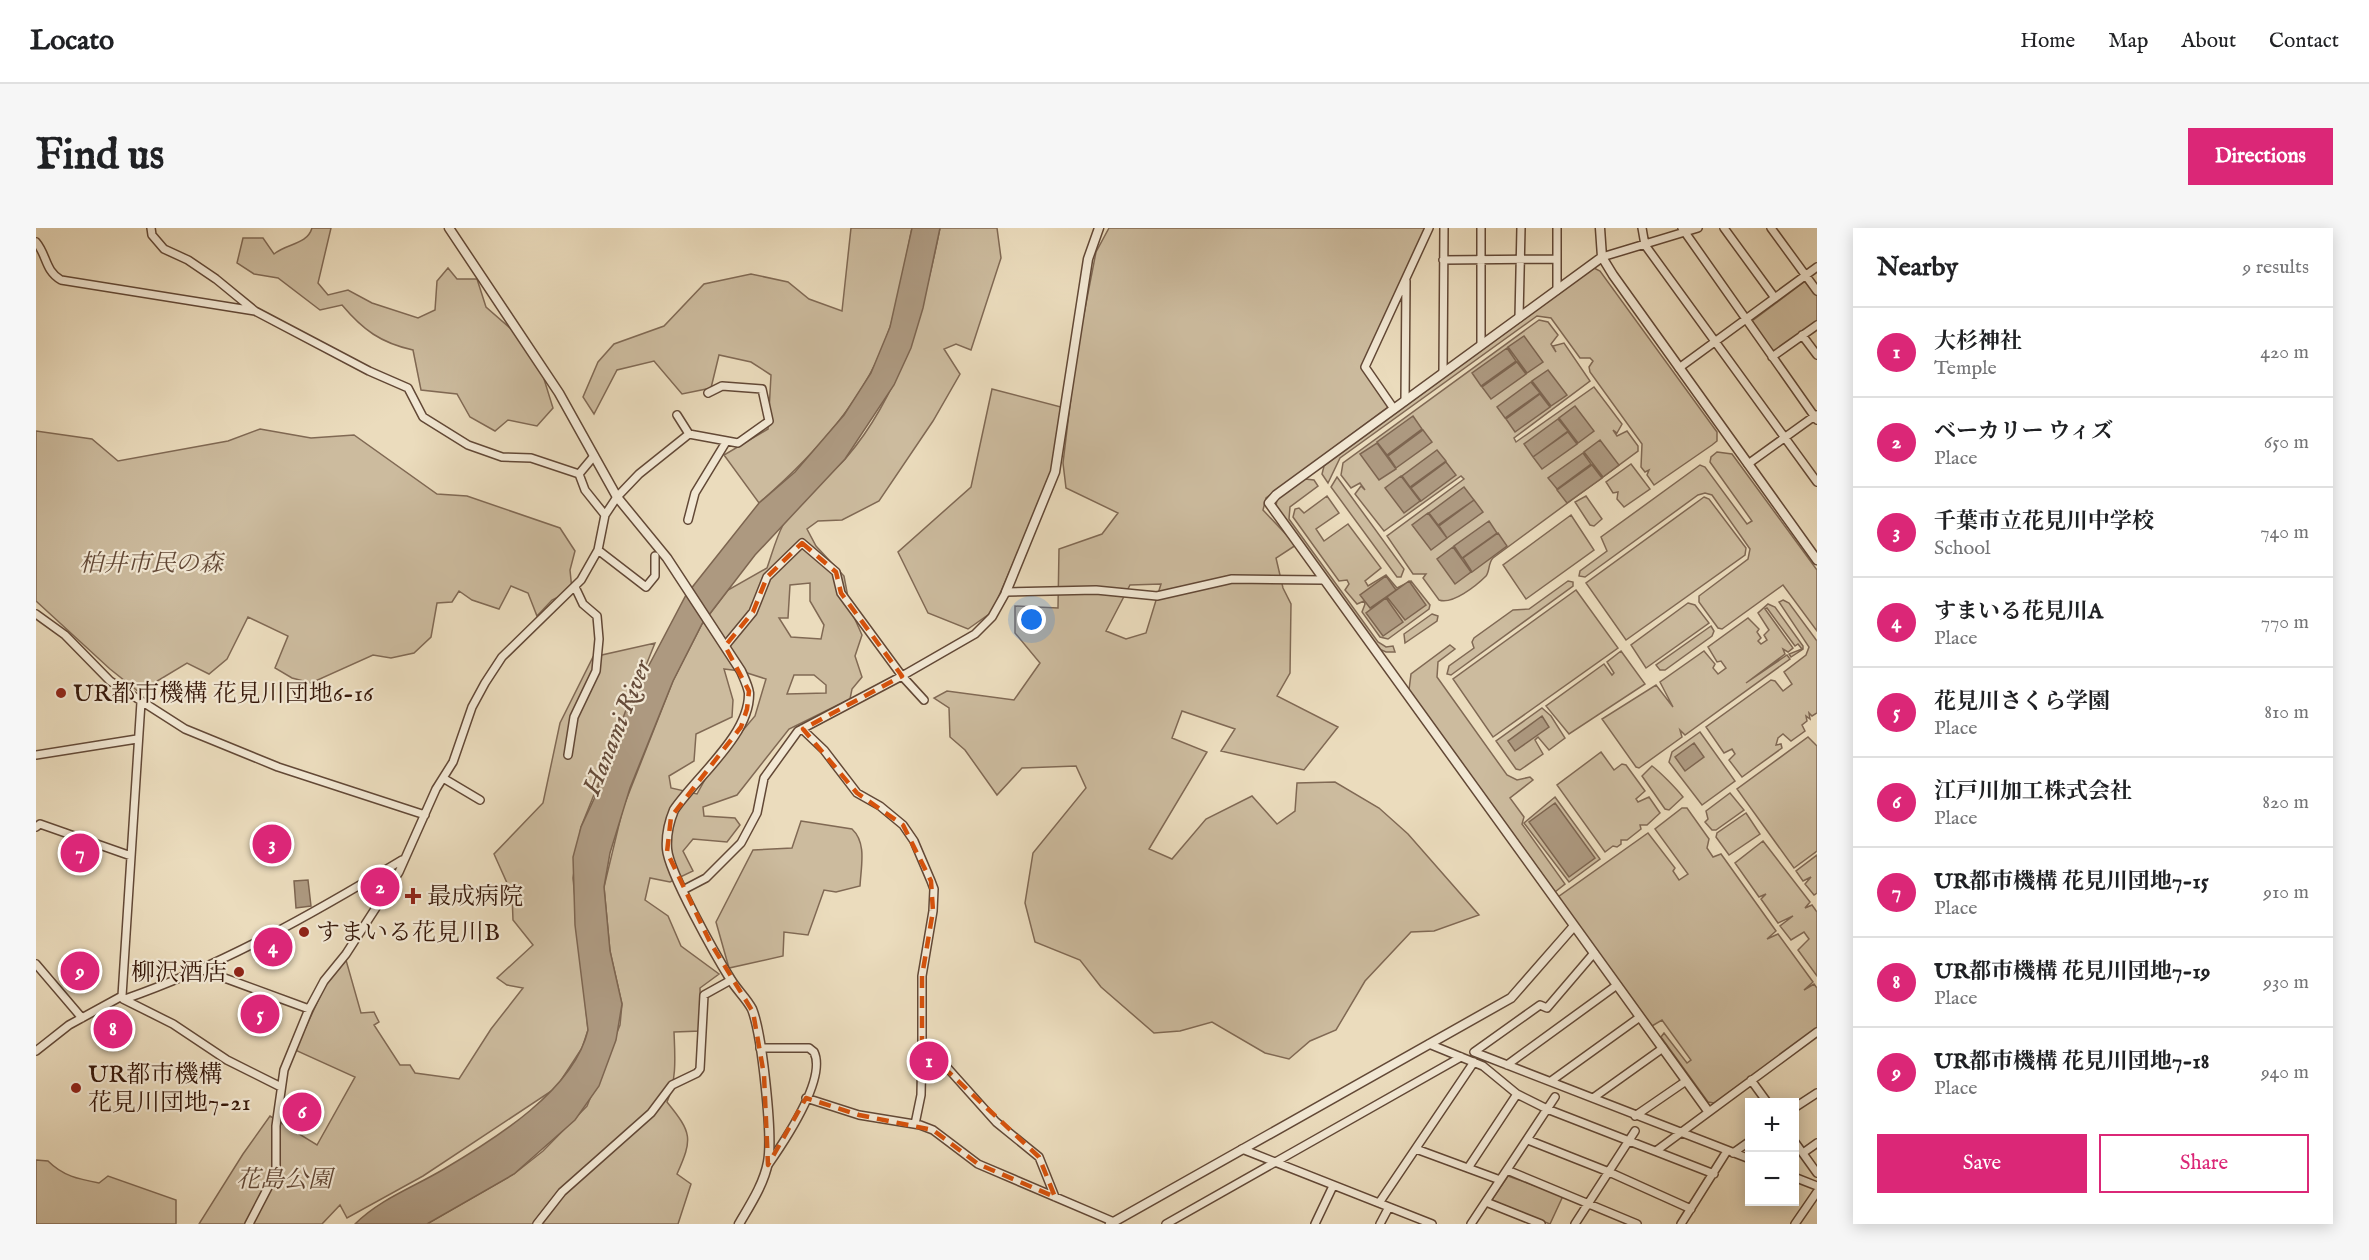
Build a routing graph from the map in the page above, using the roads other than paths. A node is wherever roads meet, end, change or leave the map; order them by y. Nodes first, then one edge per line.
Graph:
1 (151, 228) edge
2 (449, 228) edge
3 (1099, 228) edge
4 (1429, 228) edge
5 (1444, 228) edge
6 (1481, 228) edge
7 (1521, 228) edge
8 (1557, 228) edge
9 (1600, 228) edge
10 (1642, 228) edge
11 (1698, 228) edge
12 (1724, 228) edge
13 (1771, 228) edge
14 (1683, 231) edge
15 (36, 242) edge
16 (1645, 245) junction
17 (1602, 257) junction
18 (1443, 260) junction
19 (1481, 260) junction
20 (1521, 260) junction
21 (1557, 260) junction
22 (1817, 267) edge
23 (1806, 275) junction
24 (1406, 278) junction
25 (1557, 290) junction
26 (1817, 291) edge
27 (1775, 298) junction
28 (255, 311) junction
29 (1519, 318) junction
30 (1745, 320) junction
31 (1817, 325) edge
32 (1802, 335) junction
33 (1715, 342) junction
34 (1481, 345) junction
35 (1817, 356) edge
36 (1772, 357) junction
37 (1679, 368) junction
38 (1443, 373) junction
39 (708, 393) dead end
40 (1405, 401) junction
41 (1394, 409) junction
42 (676, 415) dead end
43 (1816, 417) edge
44 (689, 434) junction
45 (1785, 438) junction
46 (726, 441) junction
47 (594, 456) junction
48 (1748, 464) junction
49 (579, 474) junction
50 (1817, 482) edge
51 (617, 497) junction
52 (605, 515) junction
53 (688, 519) dead end
54 (598, 550) junction
55 (655, 556) dead end
56 (1817, 560) edge
57 (1324, 580) junction
58 (575, 587) junction
59 (1006, 592) junction
60 (36, 614) edge
61 (723, 642) junction
62 (902, 676) junction
63 (924, 699) dead end
64 (141, 702) junction
65 (802, 729) junction
66 (138, 739) junction
67 (36, 755) edge
68 (568, 755) dead end
69 (443, 778) junction
70 (480, 800) dead end
71 (424, 815) junction
72 (36, 827) edge
73 (131, 856) junction
74 (402, 860) junction
75 (683, 890) junction
76 (1574, 926) junction
77 (1594, 953) junction
78 (36, 964) edge
79 (200, 969) junction
80 (731, 980) junction
81 (1617, 985) junction
82 (123, 999) junction
83 (309, 1009) junction
84 (1640, 1017) junction
85 (82, 1018) junction
86 (1817, 1032) edge
87 (1429, 1044) junction
88 (922, 1047) junction
89 (760, 1048) junction
90 (1663, 1048) junction
91 (36, 1051) edge
92 (1461, 1057) junction
93 (1474, 1062) junction
94 (1507, 1065) junction
95 (1751, 1080) junction
96 (1551, 1081) junction
97 (1686, 1081) junction
98 (281, 1087) junction
99 (1817, 1093) edge
100 (1517, 1094) junction
101 (1556, 1097) dead end
102 (806, 1098) junction
103 (1593, 1098) junction
104 (1764, 1098) edge
105 (1799, 1105) edge
106 (1547, 1109) junction
107 (1708, 1111) junction
108 (1635, 1116) junction
109 (915, 1124) junction
110 (1635, 1131) dead end
111 (1680, 1132) junction
112 (1528, 1140) junction
113 (1630, 1141) junction
114 (1745, 1143) edge
115 (1817, 1143) edge
116 (1799, 1148) edge
117 (1242, 1149) junction
118 (1416, 1149) junction
119 (1656, 1151) junction
120 (1730, 1152) junction
121 (1803, 1153) junction
122 (1745, 1158) edge
123 (1273, 1163) junction
124 (768, 1165) junction
125 (1468, 1168) junction
126 (1507, 1170) junction
127 (1610, 1172) junction
128 (1817, 1173) edge
129 (1714, 1174) junction
130 (1799, 1179) edge
131 (1500, 1180) junction
132 (1334, 1186) junction
133 (1817, 1186) edge
134 (1817, 1192) edge
135 (1055, 1197) junction
136 (1486, 1202) junction
137 (1590, 1202) junction
138 (1379, 1203) junction
139 (1389, 1207) junction
140 (1691, 1209) junction
141 (1115, 1223) edge
142 (249, 1224) edge
143 (537, 1224) edge
144 (739, 1224) edge
145 (1166, 1224) edge
146 (1315, 1224) edge
147 (1380, 1224) edge
148 (1432, 1224) edge
149 (1471, 1224) edge
150 (1541, 1224) edge
151 (1575, 1224) edge
152 (1637, 1224) edge
153 (1681, 1224) edge
154 (1795, 1224) edge

1 - 28 street
2 - 47 street
3 - 59 street
4 - 24 street
5 - 18 street
6 - 19 street
7 - 20 street
8 - 21 street
9 - 17 street
10 - 16 street
11 - 14 street
12 - 27 street
13 - 23 street
14 - 16 street
14 - 30 street
15 - 28 street
16 - 17 street
16 - 33 street
17 - 25 street
17 - 37 street
18 - 19 street
18 - 38 street
19 - 20 street
19 - 34 street
20 - 21 street
20 - 29 street
21 - 25 street
22 - 23 street
23 - 26 street
23 - 27 street
24 - 40 street
24 - 41 street
25 - 29 street
27 - 30 street
28 - 49 street
29 - 34 street
30 - 33 street
30 - 36 street
31 - 32 street
32 - 35 street
32 - 36 street
33 - 37 street
33 - 45 street
34 - 38 street
36 - 43 street
37 - 48 street
38 - 40 street
39 - 46 street
40 - 41 street
41 - 57 street
42 - 44 street
43 - 45 street
44 - 46 street
44 - 51 street
45 - 48 street
45 - 50 street
46 - 53 street
47 - 49 street
47 - 51 street
48 - 56 street
49 - 52 street
51 - 52 street
51 - 61 street
52 - 54 street
54 - 55 street
54 - 58 street
57 - 59 street
57 - 76 street
58 - 68 street
58 - 69 street
59 - 62 street
60 - 64 street
61 - 62 street
61 - 75 street
62 - 63 street
62 - 65 street
64 - 66 street
64 - 71 street
65 - 75 street
65 - 88 street
66 - 67 street
66 - 73 street
69 - 70 street
69 - 71 street
71 - 74 street
72 - 73 street
73 - 82 street
74 - 79 street
74 - 83 street
75 - 80 street
76 - 77 street
76 - 87 street
77 - 81 street
77 - 94 street
78 - 85 street
79 - 82 street
79 - 83 street
80 - 89 street
80 - 143 street
81 - 84 street
81 - 94 street
82 - 85 street
82 - 98 street
83 - 98 street
84 - 90 street
84 - 96 street
85 - 91 street
86 - 95 street
87 - 92 street
87 - 117 street
88 - 109 street
88 - 135 street
89 - 102 street
89 - 124 street
90 - 97 street
90 - 103 street
92 - 93 street
92 - 123 street
93 - 100 street
93 - 118 street
94 - 96 street
95 - 104 street
95 - 107 street
96 - 103 street
97 - 107 street
97 - 108 street
98 - 142 street
99 - 105 street
100 - 106 street
100 - 125 street
101 - 106 street
102 - 109 street
102 - 124 street
103 - 108 street
106 - 112 street
106 - 113 street
107 - 111 street
108 - 111 street
109 - 135 street
110 - 113 street
111 - 119 street
111 - 120 street
112 - 126 street
112 - 127 street
113 - 119 street
113 - 127 street
114 - 120 street
115 - 121 street
116 - 121 street
117 - 123 street
117 - 141 street
118 - 125 street
118 - 138 street
119 - 129 street
120 - 122 street
120 - 129 street
121 - 128 street
123 - 132 street
123 - 145 street
124 - 144 street
125 - 131 street
126 - 131 street
126 - 137 street
127 - 137 street
127 - 140 street
129 - 140 street
130 - 133 street
131 - 136 street
132 - 138 street
132 - 146 street
134 - 154 street
135 - 141 street
136 - 149 street
136 - 150 street
137 - 151 street
137 - 152 street
138 - 139 street
139 - 147 street
139 - 148 street
140 - 153 street

